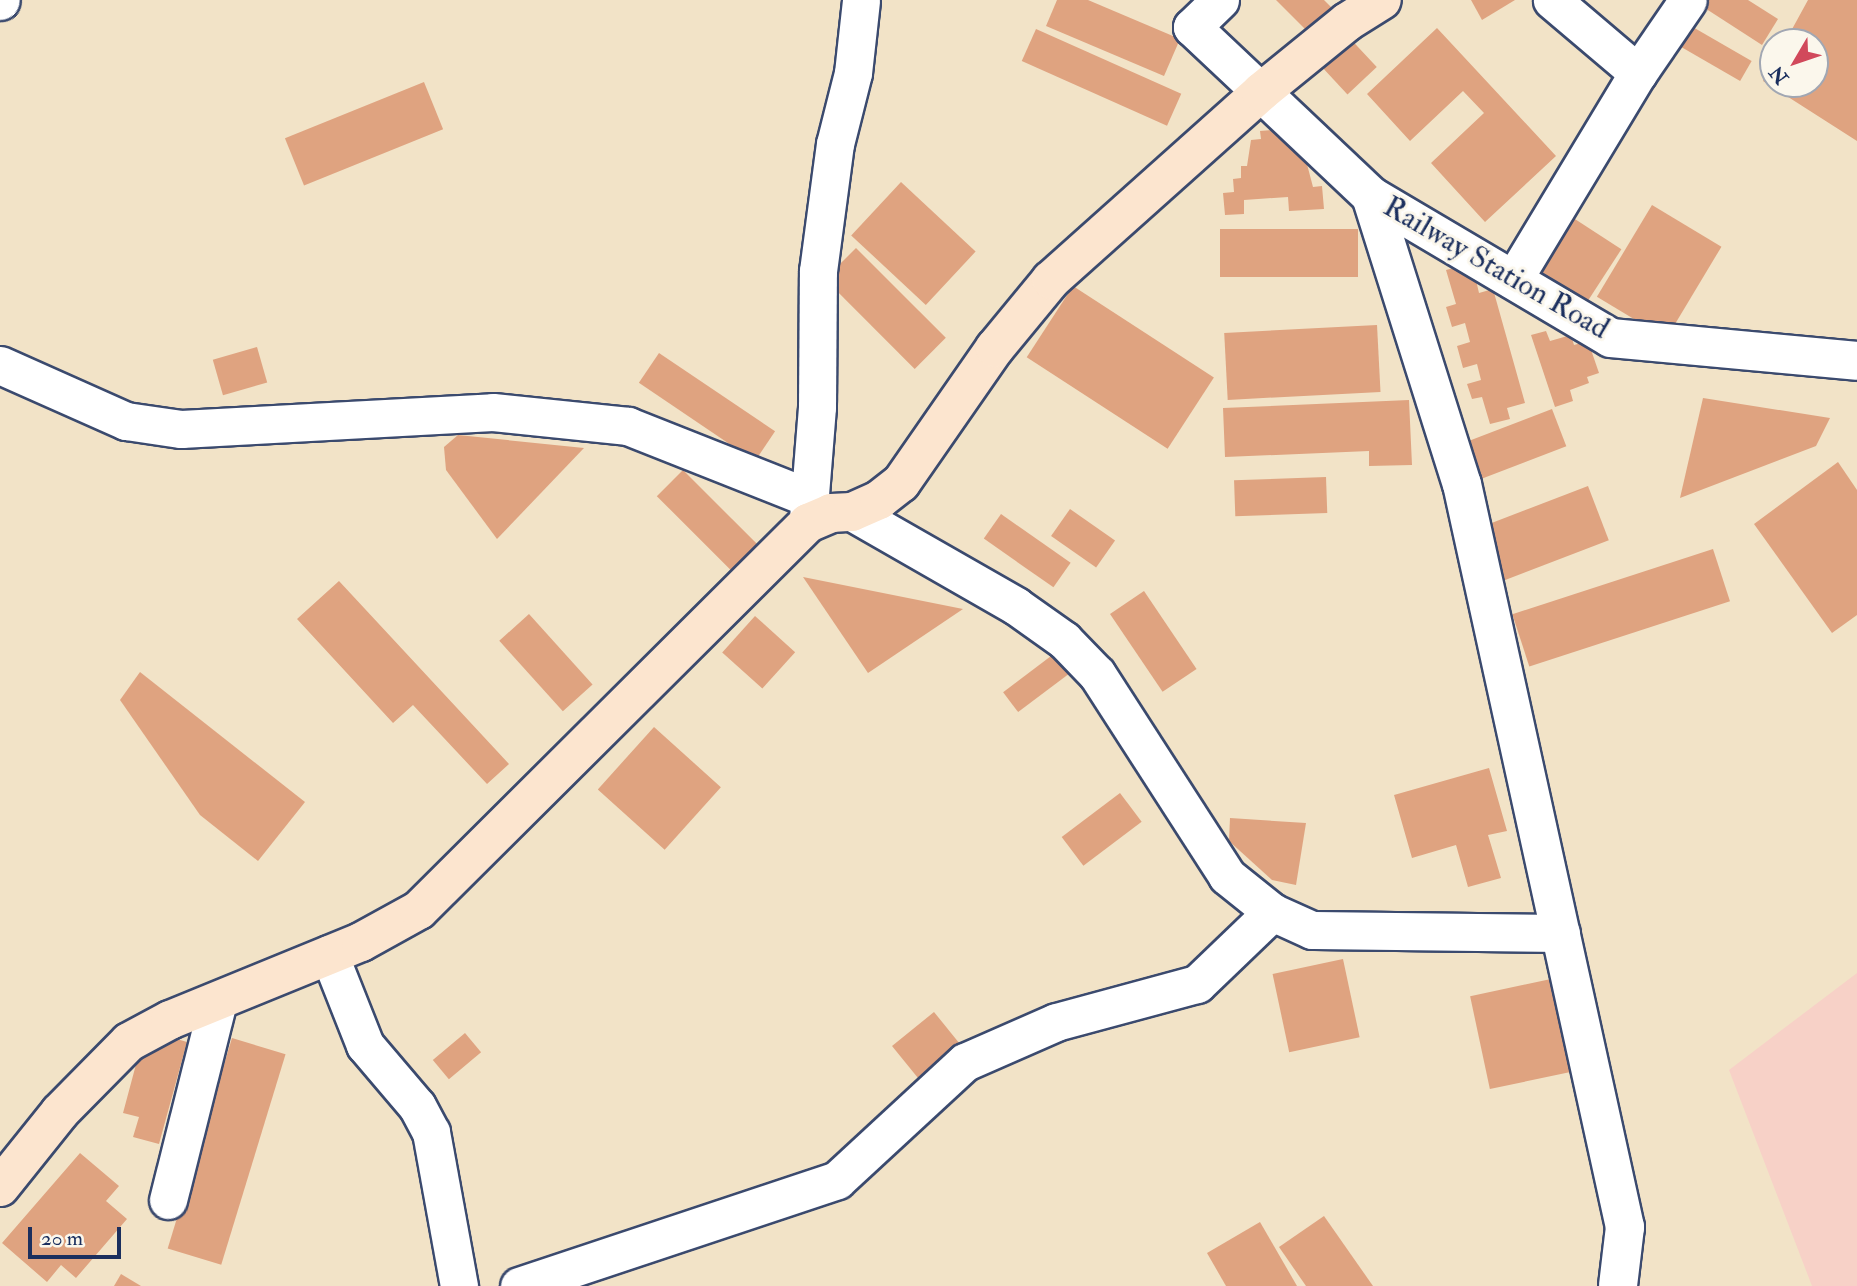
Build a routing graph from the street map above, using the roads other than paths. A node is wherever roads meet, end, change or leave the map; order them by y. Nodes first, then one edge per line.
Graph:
1 (861, 0) edge
2 (1220, 0) edge
3 (1382, 0) edge
4 (1552, 0) edge
5 (1688, 0) edge
6 (1638, 73) junction
7 (1261, 92) junction
8 (1371, 196) junction
9 (1513, 280) junction
10 (1857, 361) edge
11 (0, 365) edge
12 (809, 510) junction
13 (852, 512) junction
14 (1272, 912) junction
15 (1561, 933) junction
16 (329, 954) junction
17 (218, 1001) junction
18 (0, 1187) edge
19 (168, 1200) dead end
20 (459, 1286) edge
21 (519, 1286) edge
22 (1618, 1286) edge

1 - 12 street
2 - 7 street
3 - 7 main road
4 - 6 street
5 - 6 street
6 - 9 street
7 - 8 street, Railway Station Road
7 - 13 main road
8 - 9 street, Railway Station Road
8 - 15 street
9 - 10 street, Railway Station Road
11 - 12 street
12 - 13 main road
12 - 16 main road
13 - 14 street
14 - 15 street
14 - 21 street
15 - 22 street
16 - 17 main road
16 - 20 street
17 - 18 main road
17 - 19 street

